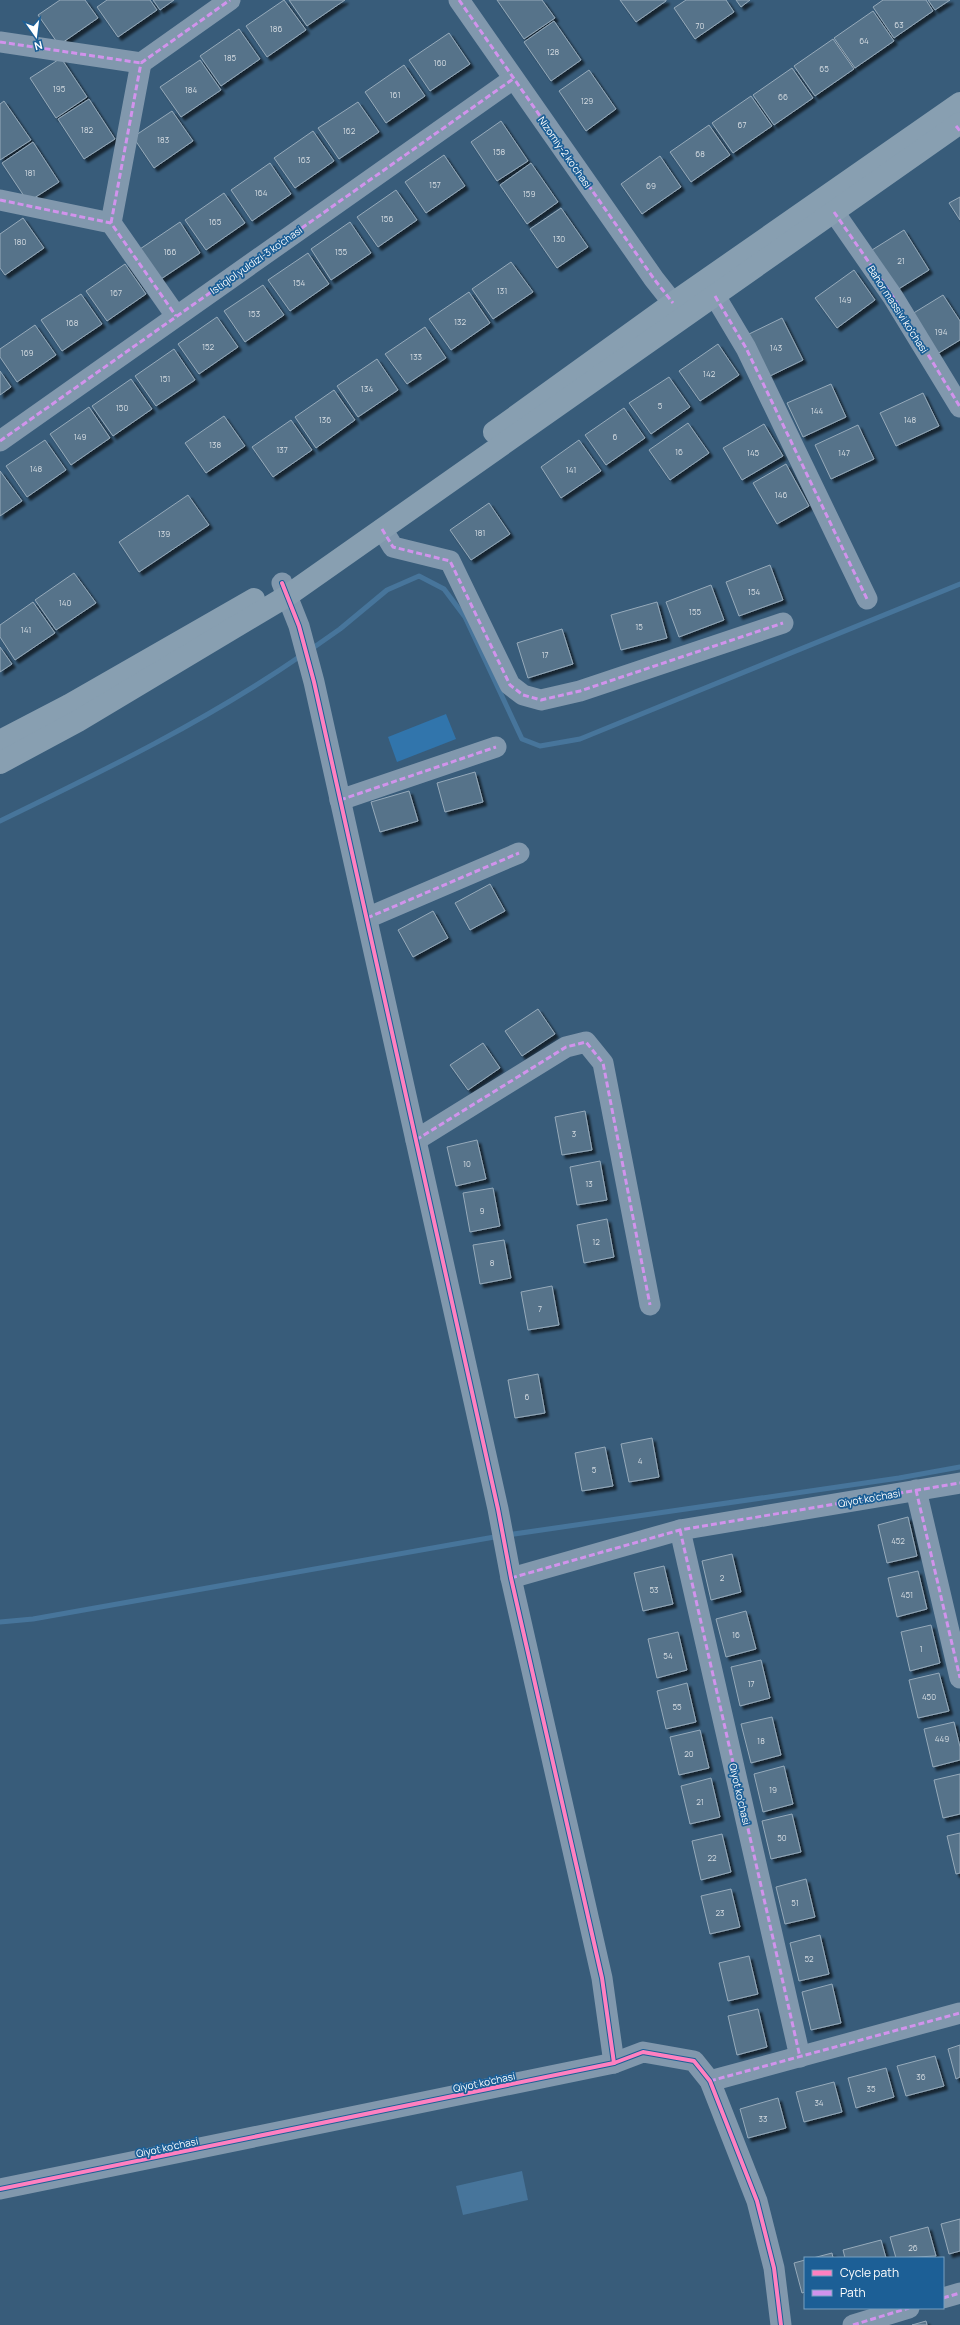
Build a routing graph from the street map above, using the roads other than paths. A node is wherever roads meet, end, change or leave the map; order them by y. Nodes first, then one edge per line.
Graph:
1 (230, 0) edge
2 (459, 0) edge
3 (0, 42) edge
4 (141, 62) junction
5 (513, 79) junction
6 (960, 103) edge
7 (959, 127) edge
8 (0, 200) edge
9 (834, 212) junction
10 (111, 223) junction
11 (715, 296) junction
12 (673, 303) junction
13 (176, 316) junction
14 (960, 407) edge
15 (0, 440) edge
16 (382, 529) junction
17 (284, 590) junction
18 (867, 599) dead end
19 (783, 623) dead end
20 (0, 741) edge
21 (496, 748) dead end
22 (0, 763) edge
23 (340, 800) junction
24 (519, 853) dead end
25 (367, 918) junction
26 (416, 1140) junction
27 (650, 1305) dead end
28 (960, 1483) edge
29 (916, 1490) junction
30 (680, 1530) junction
31 (511, 1578) junction
32 (960, 1678) edge
33 (960, 2013) edge
34 (800, 2057) junction
35 (614, 2064) junction
36 (710, 2081) junction
37 (0, 2189) edge
38 (960, 2293) edge
39 (944, 2298) edge
40 (906, 2309) edge
41 (781, 2325) edge
42 (853, 2325) edge

1 - 4 street
2 - 5 street, Nizomiy-2 ko'chasi
3 - 4 street
4 - 10 street
5 - 12 street, Nizomiy-2 ko'chasi
5 - 13 street, Istiqlol yuldizi-3 ko'chasi
6 - 12 main road
7 - 9 main road
8 - 10 street
9 - 11 main road
9 - 14 street, Bahor massivi ko'chasi
10 - 13 street
11 - 16 main road
11 - 18 street
12 - 17 main road
13 - 15 street, Istiqlol yuldizi-3 ko'chasi
16 - 17 main road
16 - 19 street
17 - 20 main road
17 - 22 main road
17 - 23 street
21 - 23 street
23 - 25 street
24 - 25 street
25 - 26 street
26 - 27 street
26 - 31 street
28 - 29 street, Qiyot ko'chasi
29 - 30 street, Qiyot ko'chasi
29 - 32 street
30 - 31 street, Qiyot ko'chasi
30 - 34 street, Qiyot ko'chasi
31 - 35 street
33 - 34 street
34 - 36 street
35 - 36 street, Qiyot ko'chasi
35 - 37 street, Qiyot ko'chasi
36 - 41 street, Qiyot ko'chasi
38 - 39 street
40 - 42 street

